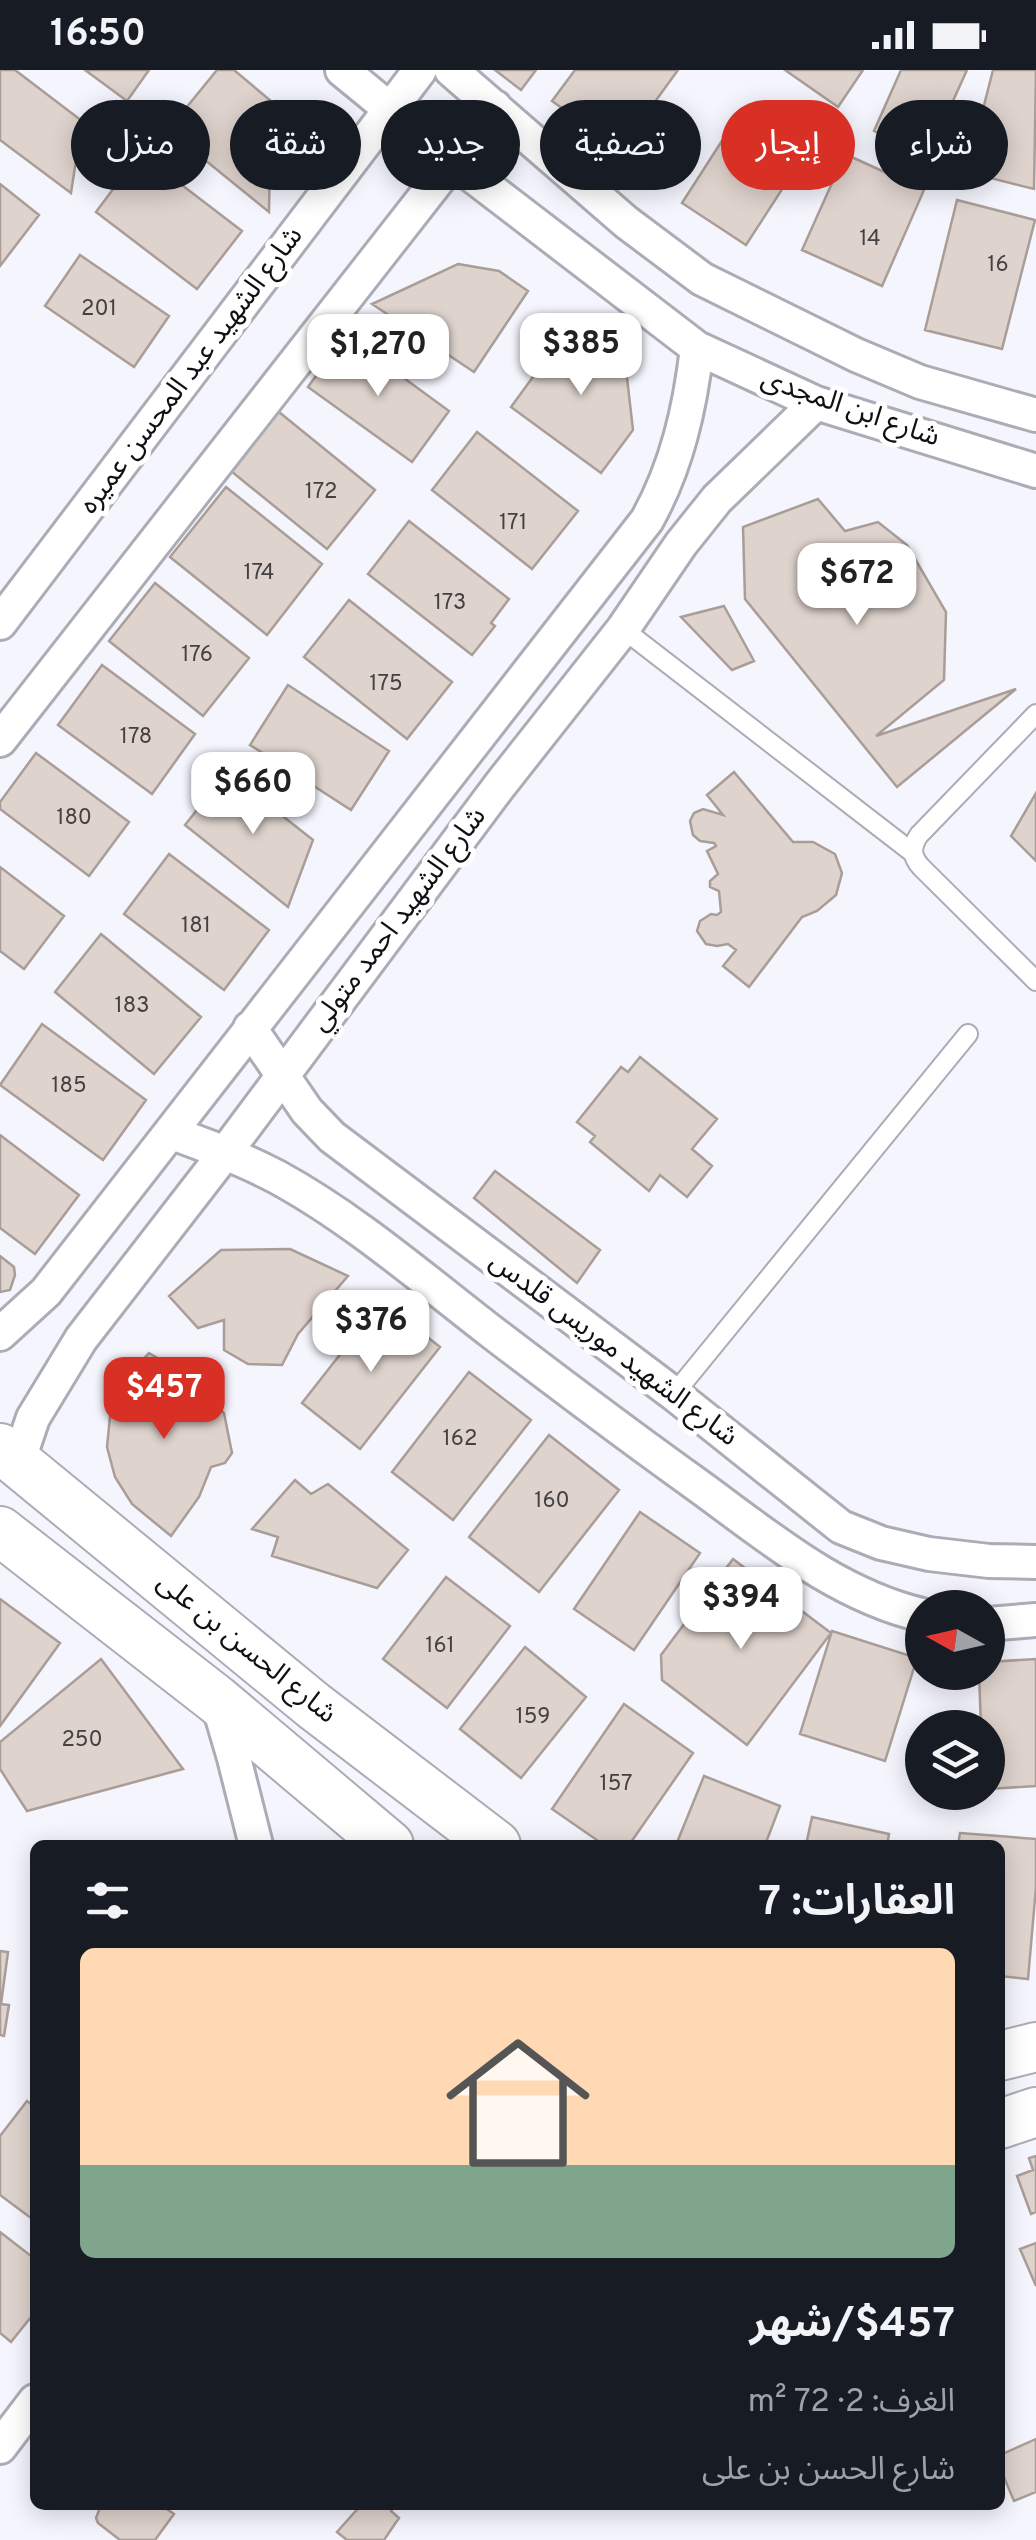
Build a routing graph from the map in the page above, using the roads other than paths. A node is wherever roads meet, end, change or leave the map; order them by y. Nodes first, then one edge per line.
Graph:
1 (342, 70) edge
2 (420, 70) edge
3 (450, 70) edge
4 (397, 100) edge
5 (486, 100) edge
6 (381, 102) edge
7 (381, 121) edge
8 (520, 130) edge
9 (430, 190) edge
10 (491, 190) edge
11 (698, 348) junction
12 (816, 402) junction
13 (1036, 415) edge
14 (1036, 471) edge
15 (647, 520) junction
16 (681, 544) junction
17 (0, 624) edge
18 (624, 629) junction
19 (1036, 714) edge
20 (0, 740) edge
21 (912, 853) junction
22 (1036, 981) edge
23 (250, 1028) junction
24 (968, 1034) dead end
25 (282, 1074) junction
26 (172, 1133) junction
27 (226, 1152) junction
28 (0, 1334) edge
29 (674, 1394) junction
30 (9, 1455) edge
31 (841, 1527) junction
32 (0, 1530) edge
33 (1036, 1562) edge
34 (812, 1568) junction
35 (905, 1610) edge
36 (1036, 1620) edge
37 (1005, 1623) edge
38 (217, 1700) junction
39 (476, 1839) edge
40 (255, 1840) edge
41 (383, 1840) edge
42 (1036, 2047) edge
43 (1005, 2055) edge
44 (1036, 2112) edge
45 (1005, 2122) edge
46 (30, 2408) edge
47 (0, 2447) edge

1 - 6 street, شارع ابن المجدى
2 - 4 street, شارع الشهيد عبد المحسن عميره
3 - 5 street, شارع ابن المجدى
7 - 17 street, شارع الشهيد عبد المحسن عميره
8 - 13 street, شارع ابن المجدى
9 - 20 street
10 - 11 street, شارع ابن المجدى
11 - 12 street, شارع ابن المجدى
11 - 15 street, شارع الشهيد احمد متولي
12 - 14 street, شارع ابن المجدى
12 - 16 street, شارع الشهيد احمد متولي
15 - 16 street
15 - 23 street, شارع الشهيد احمد متولي
16 - 18 street, شارع الشهيد احمد متولي
18 - 21 lane
18 - 25 street, شارع الشهيد احمد متولي
19 - 21 lane
21 - 22 lane
23 - 25 street, شارع الشهيد موريس قلدس
23 - 26 street, شارع الشهيد احمد متولي
24 - 29 lane
25 - 27 street, شارع الشهيد احمد متولي
25 - 29 street, شارع الشهيد موريس قلدس
26 - 27 street, شارع الشهيد موريس قلدس
26 - 28 street, شارع الشهيد احمد متولي
27 - 30 street, شارع الشهيد احمد متولي
27 - 34 street, شارع الشهيد موريس قلدس
29 - 31 street, شارع الشهيد موريس قلدس
30 - 39 street, شارع الحسن بن على
31 - 33 street, شارع الشهيد موريس قلدس
31 - 34 street
32 - 38 street
34 - 35 street, شارع الشهيد موريس قلدس
36 - 37 street
38 - 40 street
38 - 41 street
42 - 43 street
44 - 45 street
46 - 47 street

